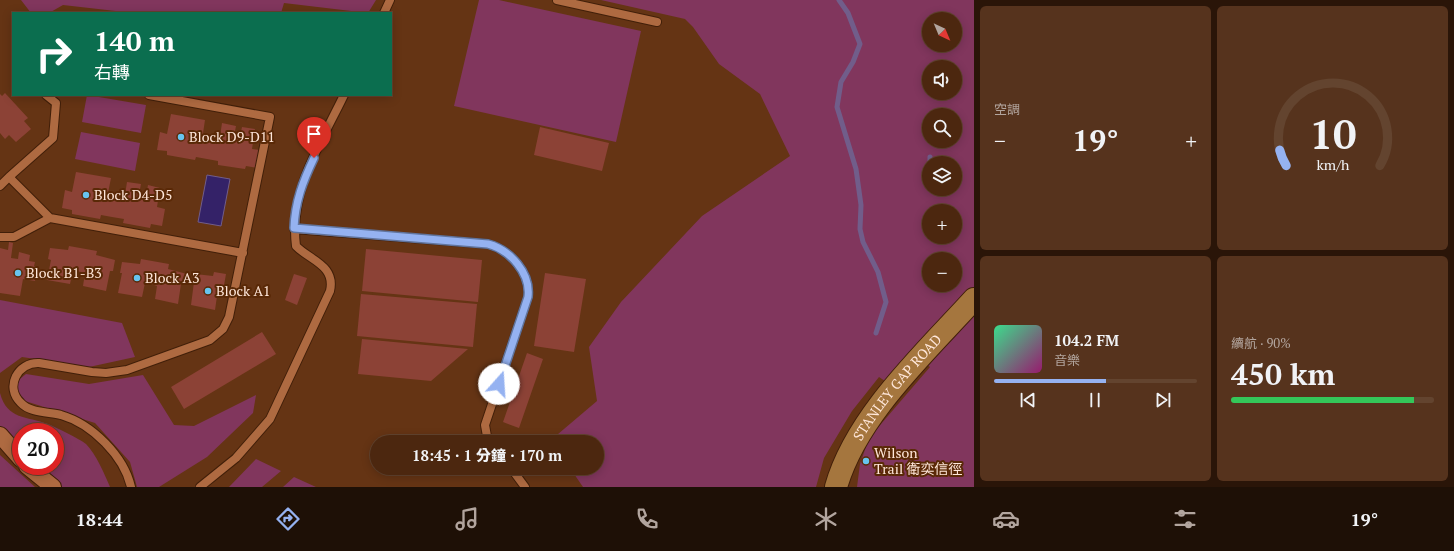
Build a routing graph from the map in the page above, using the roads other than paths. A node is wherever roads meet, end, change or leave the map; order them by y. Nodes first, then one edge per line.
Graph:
1 (390, 0) edge
2 (557, 0) edge
3 (384, 12) edge
4 (657, 22) dead end
5 (47, 96) edge
6 (154, 96) edge
7 (344, 96) edge
8 (9, 177) junction
9 (0, 186) edge
10 (50, 218) junction
11 (294, 228) junction
12 (0, 237) edge
13 (243, 253) junction
14 (974, 299) edge
15 (0, 435) edge
16 (487, 435) edge
17 (12, 449) edge
18 (38, 475) edge
19 (516, 475) edge
20 (53, 487) edge
21 (131, 487) edge
22 (200, 487) edge
23 (525, 487) edge
24 (836, 487) edge

1 - 3 lane
2 - 4 lane
5 - 8 lane
6 - 13 lane
7 - 11 lane
8 - 9 lane
8 - 10 lane
10 - 12 lane
10 - 13 lane
11 - 16 lane
11 - 22 lane
13 - 21 lane
14 - 24 main road, STANLEY GAP ROAD
15 - 17 street
18 - 20 street
19 - 23 lane

